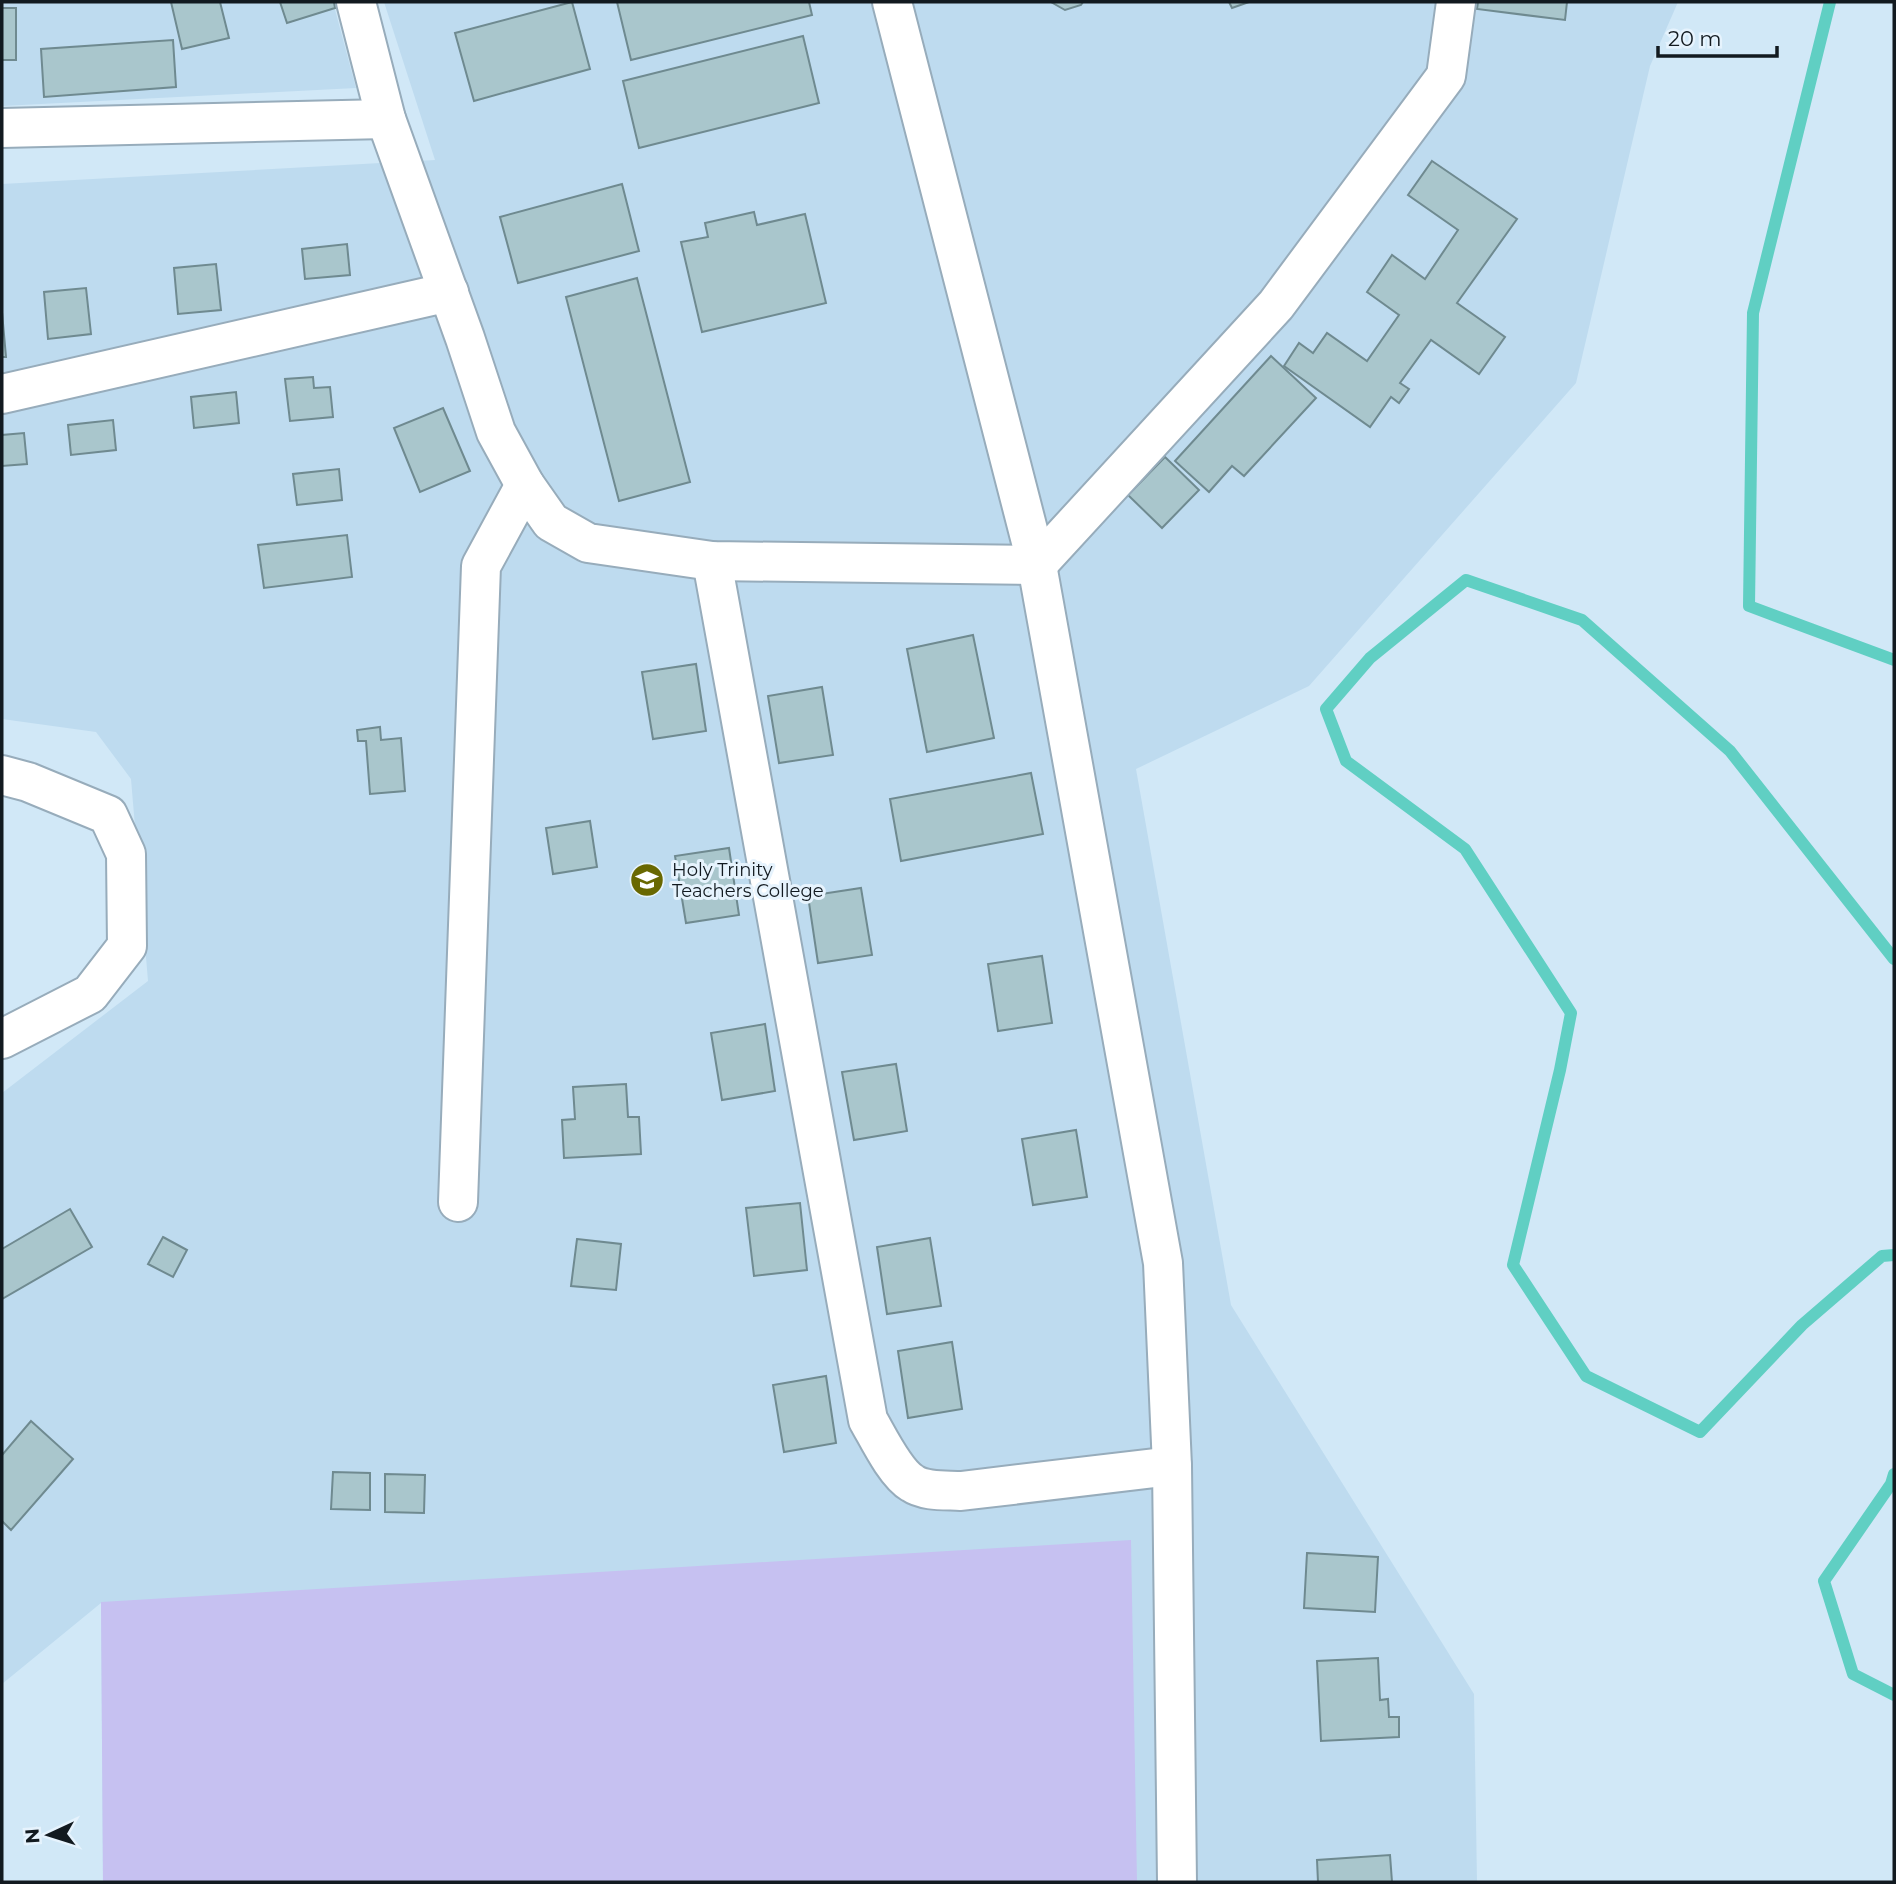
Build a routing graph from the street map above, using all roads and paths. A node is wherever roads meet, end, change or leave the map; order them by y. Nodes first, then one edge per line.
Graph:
1 (356, 2) edge
2 (892, 2) edge
3 (1455, 2) edge
4 (386, 118) junction
5 (2, 128) edge
6 (449, 292) junction
7 (2, 394) edge
8 (525, 485) junction
9 (712, 561) junction
10 (1037, 565) junction
11 (2, 775) edge
12 (2, 1039) edge
13 (458, 1202) dead end
14 (1172, 1466) junction
15 (1177, 1882) edge

1 - 4 street
2 - 10 street
3 - 10 street
4 - 5 street
4 - 6 street
6 - 7 street
6 - 8 street
8 - 9 street
8 - 13 street
9 - 10 street
9 - 14 street
10 - 14 street
11 - 12 street
14 - 15 street

